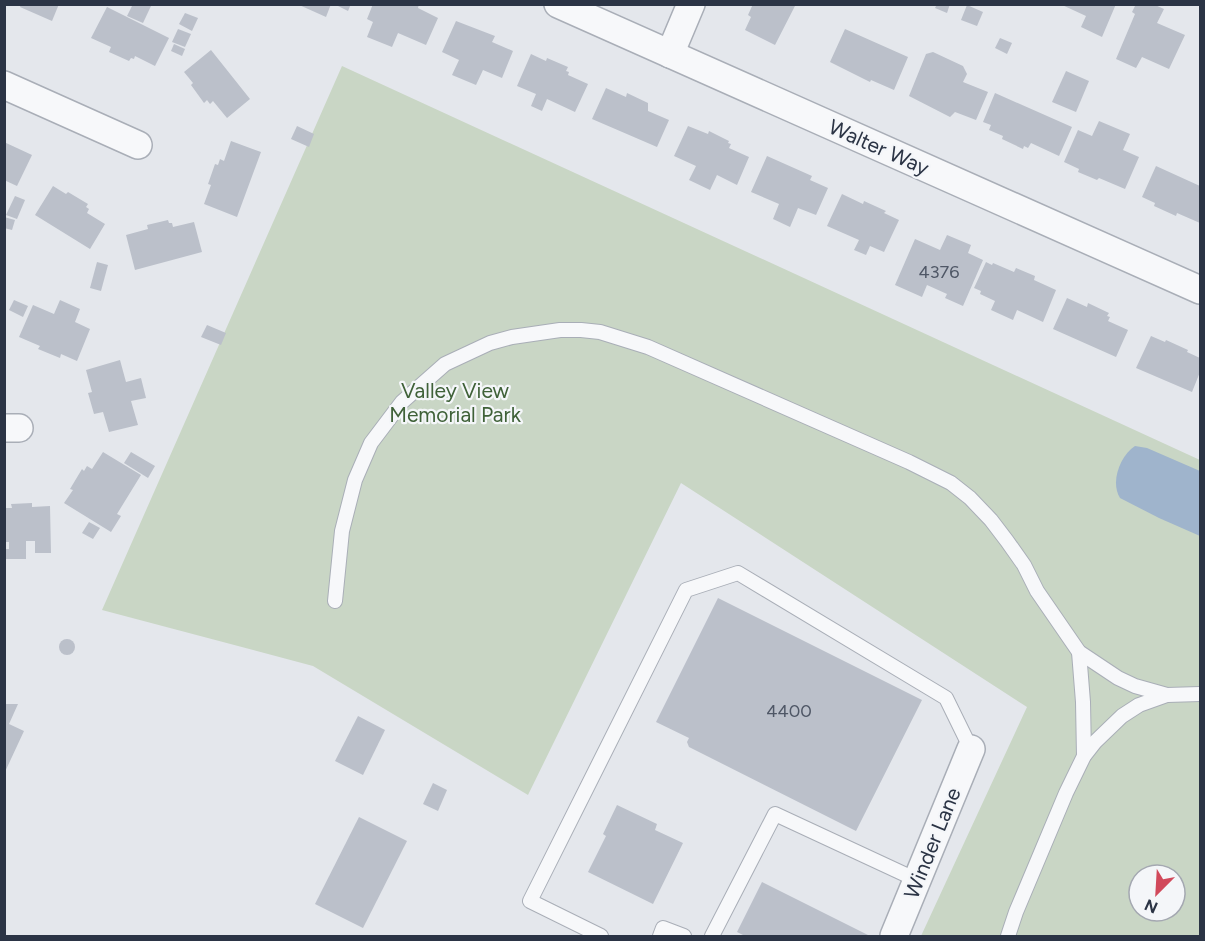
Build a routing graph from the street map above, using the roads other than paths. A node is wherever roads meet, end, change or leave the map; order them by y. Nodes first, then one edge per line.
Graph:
1 (558, 4) edge
2 (691, 4) edge
3 (670, 54) junction
4 (4, 85) edge
5 (138, 145) dead end
6 (1200, 290) edge
7 (335, 601) dead end
8 (1079, 652) junction
9 (1200, 694) edge
10 (1167, 695) junction
11 (971, 749) joint
12 (1084, 756) junction
13 (917, 880) junction
14 (601, 936) edge
15 (660, 936) edge
16 (684, 936) edge
17 (712, 936) edge
18 (894, 936) edge
19 (1008, 936) edge

1 - 3 street, Walter Way
2 - 3 street
3 - 6 street, Walter Way
4 - 5 street
7 - 8 lane
8 - 10 lane
8 - 12 lane
9 - 10 lane
10 - 12 lane
11 - 13 street, Winder Lane
11 - 14 lane
12 - 19 lane
13 - 17 lane
13 - 18 street, Winder Lane
15 - 16 lane

